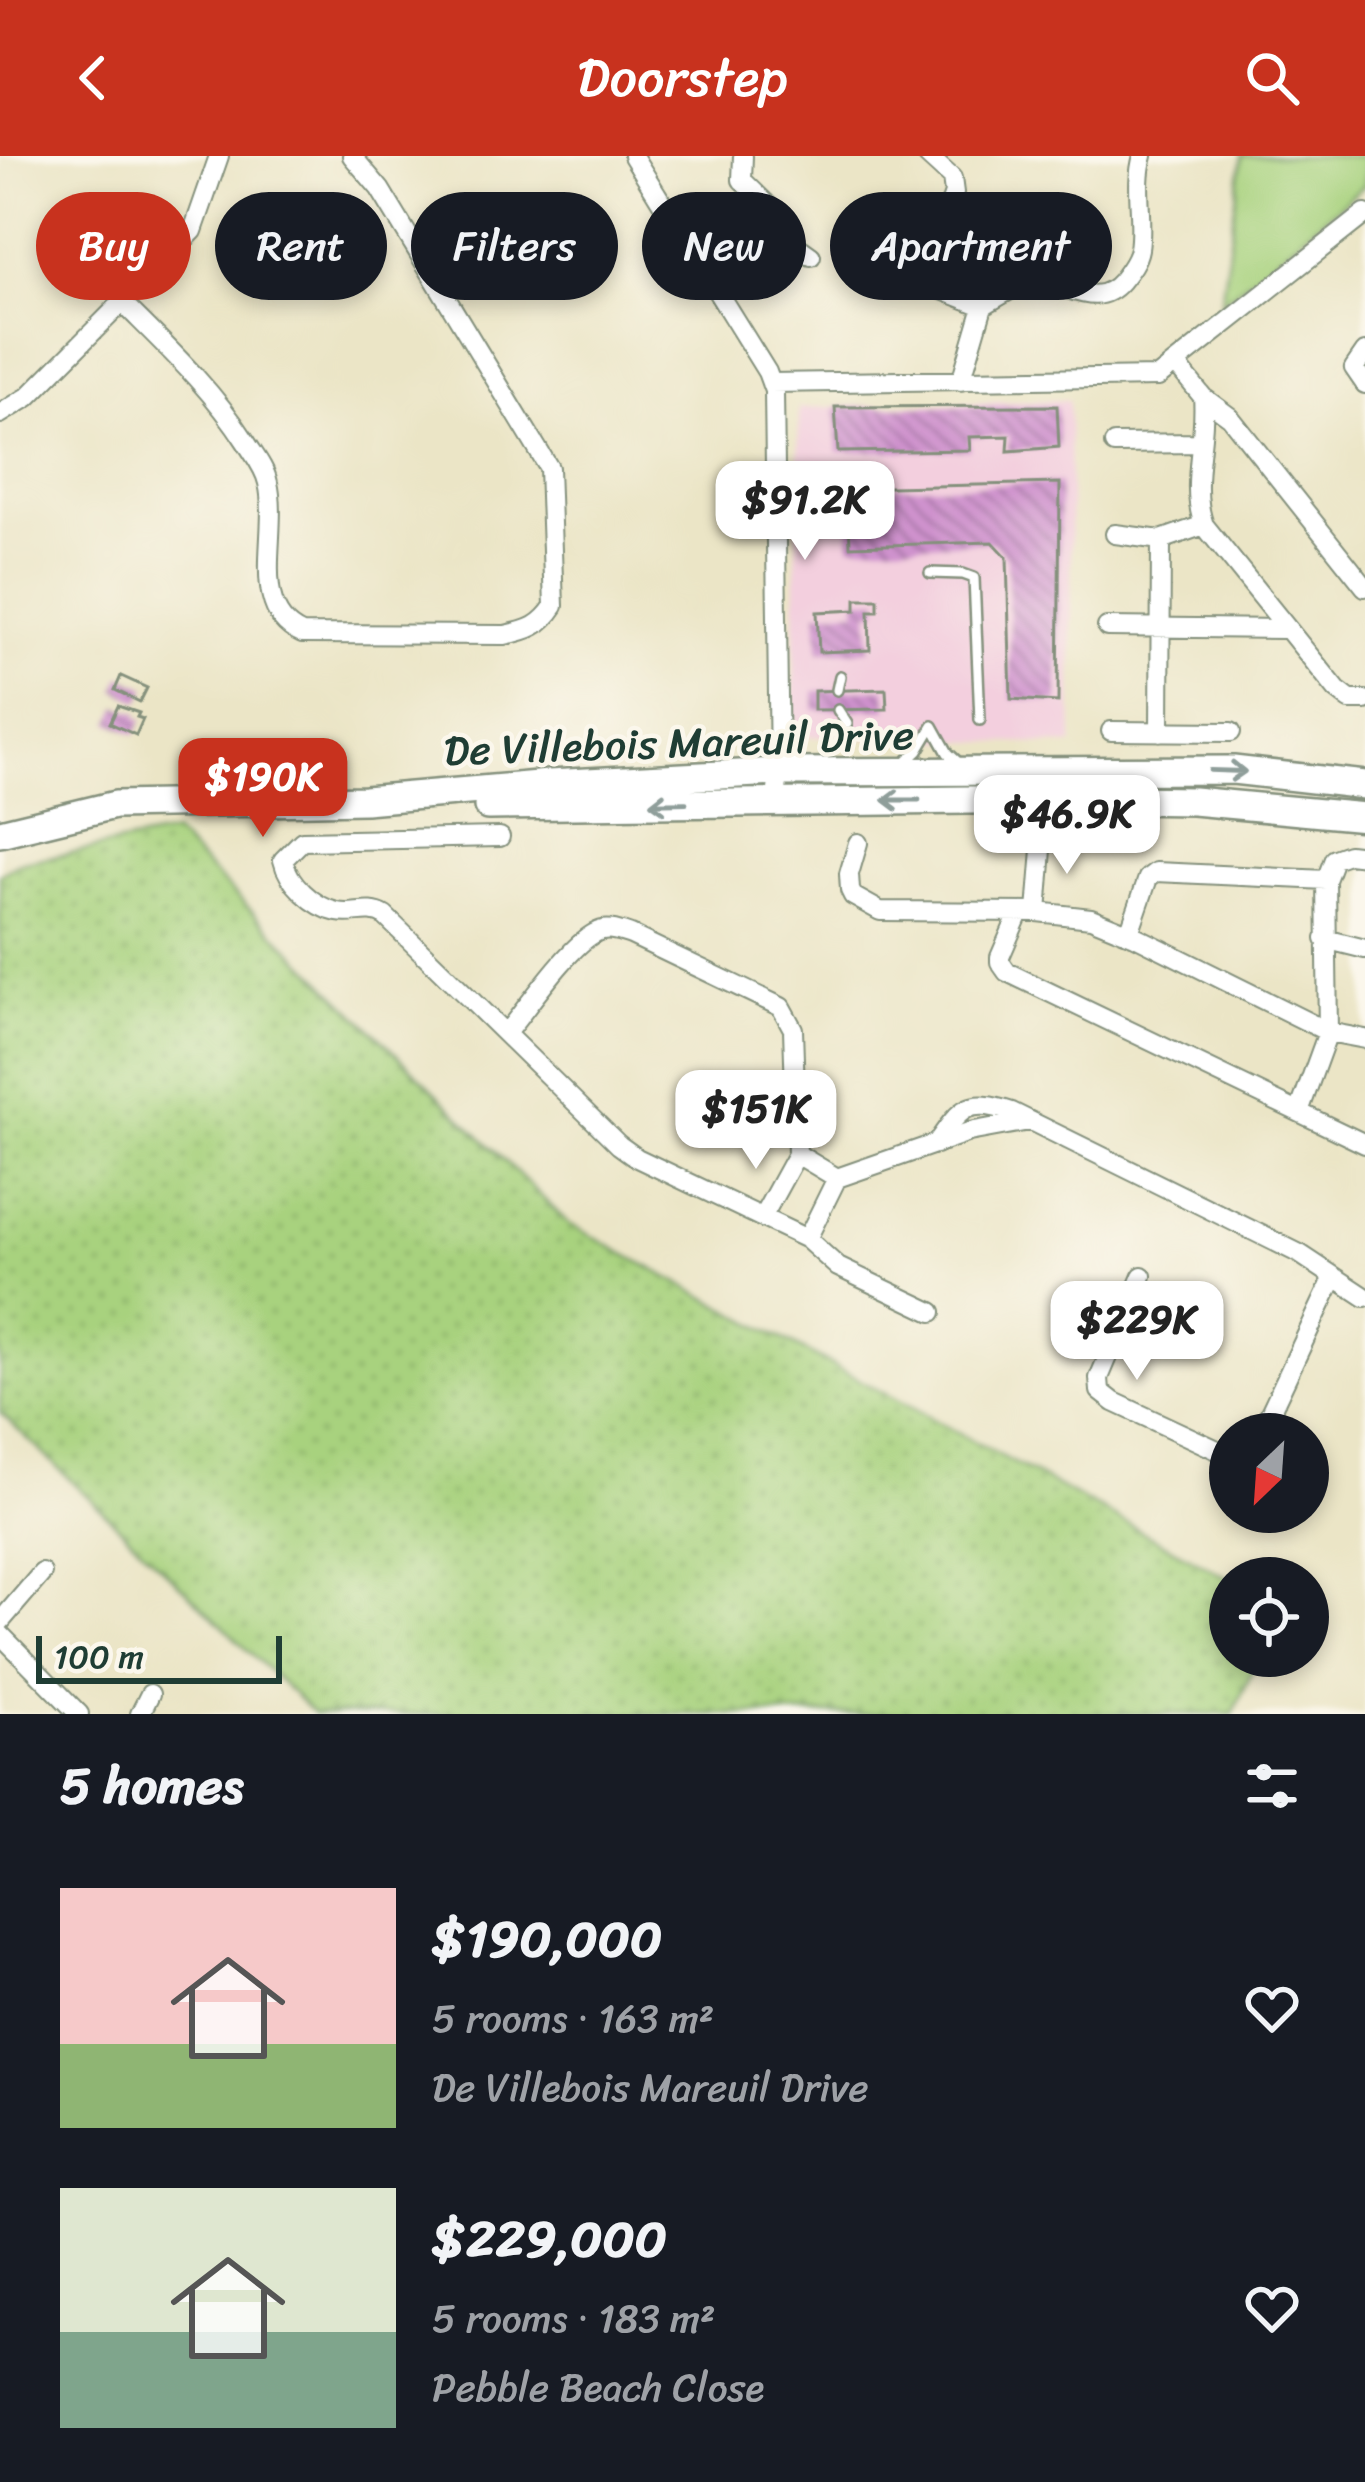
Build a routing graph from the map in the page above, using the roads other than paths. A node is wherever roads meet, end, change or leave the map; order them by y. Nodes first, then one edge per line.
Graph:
1 (219, 156) edge
2 (352, 156) edge
3 (633, 156) edge
4 (743, 156) edge
5 (928, 156) edge
6 (1143, 156) edge
7 (1365, 214) edge
8 (811, 256) dead end
9 (124, 304) junction
10 (983, 306) junction
11 (1365, 352) edge
12 (1177, 365) junction
13 (961, 381) junction
14 (772, 383) junction
15 (1365, 384) edge
16 (1203, 397) junction
17 (0, 414) edge
18 (1201, 443) junction
19 (1114, 444) dead end
20 (1204, 525) junction
21 (1115, 534) dead end
22 (1161, 540) junction
23 (930, 573) dead end
24 (1365, 587) edge
25 (1107, 627) dead end
26 (1162, 628) junction
27 (1286, 629) junction
28 (840, 676) dead end
29 (837, 690) dead end
30 (1365, 700) edge
31 (838, 710) dead end
32 (980, 720) dead end
33 (847, 724) dead end
34 (1111, 731) dead end
35 (1160, 732) junction
36 (1231, 732) dead end
37 (973, 772) junction
38 (893, 773) junction
39 (1365, 785) edge
40 (778, 786) junction
41 (1365, 817) edge
42 (0, 832) edge
43 (500, 837) dead end
44 (1043, 837) dead end
45 (0, 843) edge
46 (858, 843) dead end
47 (1365, 856) edge
48 (1326, 880) junction
49 (1028, 913) junction
50 (1129, 933) junction
51 (1325, 939) junction
52 (1365, 949) edge
53 (1328, 1032) junction
54 (506, 1033) junction
55 (1365, 1039) edge
56 (1300, 1109) junction
57 (1365, 1144) edge
58 (797, 1154) junction
59 (836, 1178) junction
60 (763, 1216) junction
61 (808, 1239) junction
62 (1142, 1276) dead end
63 (1334, 1277) junction
64 (1365, 1297) edge
65 (932, 1312) dead end
66 (1269, 1413) edge
67 (1209, 1446) edge
68 (42, 1573) dead end
69 (0, 1622) edge
70 (0, 1634) edge
71 (150, 1694) dead end
72 (80, 1714) edge
73 (140, 1714) edge

1 - 9 street
2 - 9 street
3 - 14 street
4 - 8 street
5 - 10 street
6 - 10 street
7 - 12 street
9 - 17 street
10 - 13 street
11 - 15 street
12 - 13 street
12 - 16 street
13 - 14 street
14 - 40 street
16 - 18 street
16 - 24 street
18 - 19 street
18 - 20 street
20 - 22 street
20 - 27 street
21 - 22 street
22 - 26 street
23 - 32 lane
25 - 26 street
26 - 27 street
26 - 35 street
27 - 30 street
28 - 29 lane
31 - 33 lane
34 - 35 street
35 - 36 street
37 - 38 main road, De Villebois Mareuil Drive
37 - 38 lane
37 -> 39 main road, De Villebois Mareuil Drive
38 - 40 main road, De Villebois Mareuil Drive
41 -> 40 main road, De Villebois Mareuil Drive
40 - 42 main road, De Villebois Mareuil Drive
40 -> 45 main road, De Villebois Mareuil Drive
43 - 54 street
44 - 49 street
46 - 49 street
47 - 48 street
48 - 50 street
48 - 51 street
49 - 50 street
49 - 56 street
50 - 53 street
51 - 52 street
51 - 53 street
53 - 55 street
53 - 56 street
54 - 58 street
54 - 60 street
56 - 57 street
58 - 59 street
58 - 60 street
59 - 61 street
59 - 63 street
60 - 61 street
61 - 65 street
62 - 67 street
63 - 64 street
63 - 66 street
68 - 69 street
70 - 72 street
71 - 73 street

